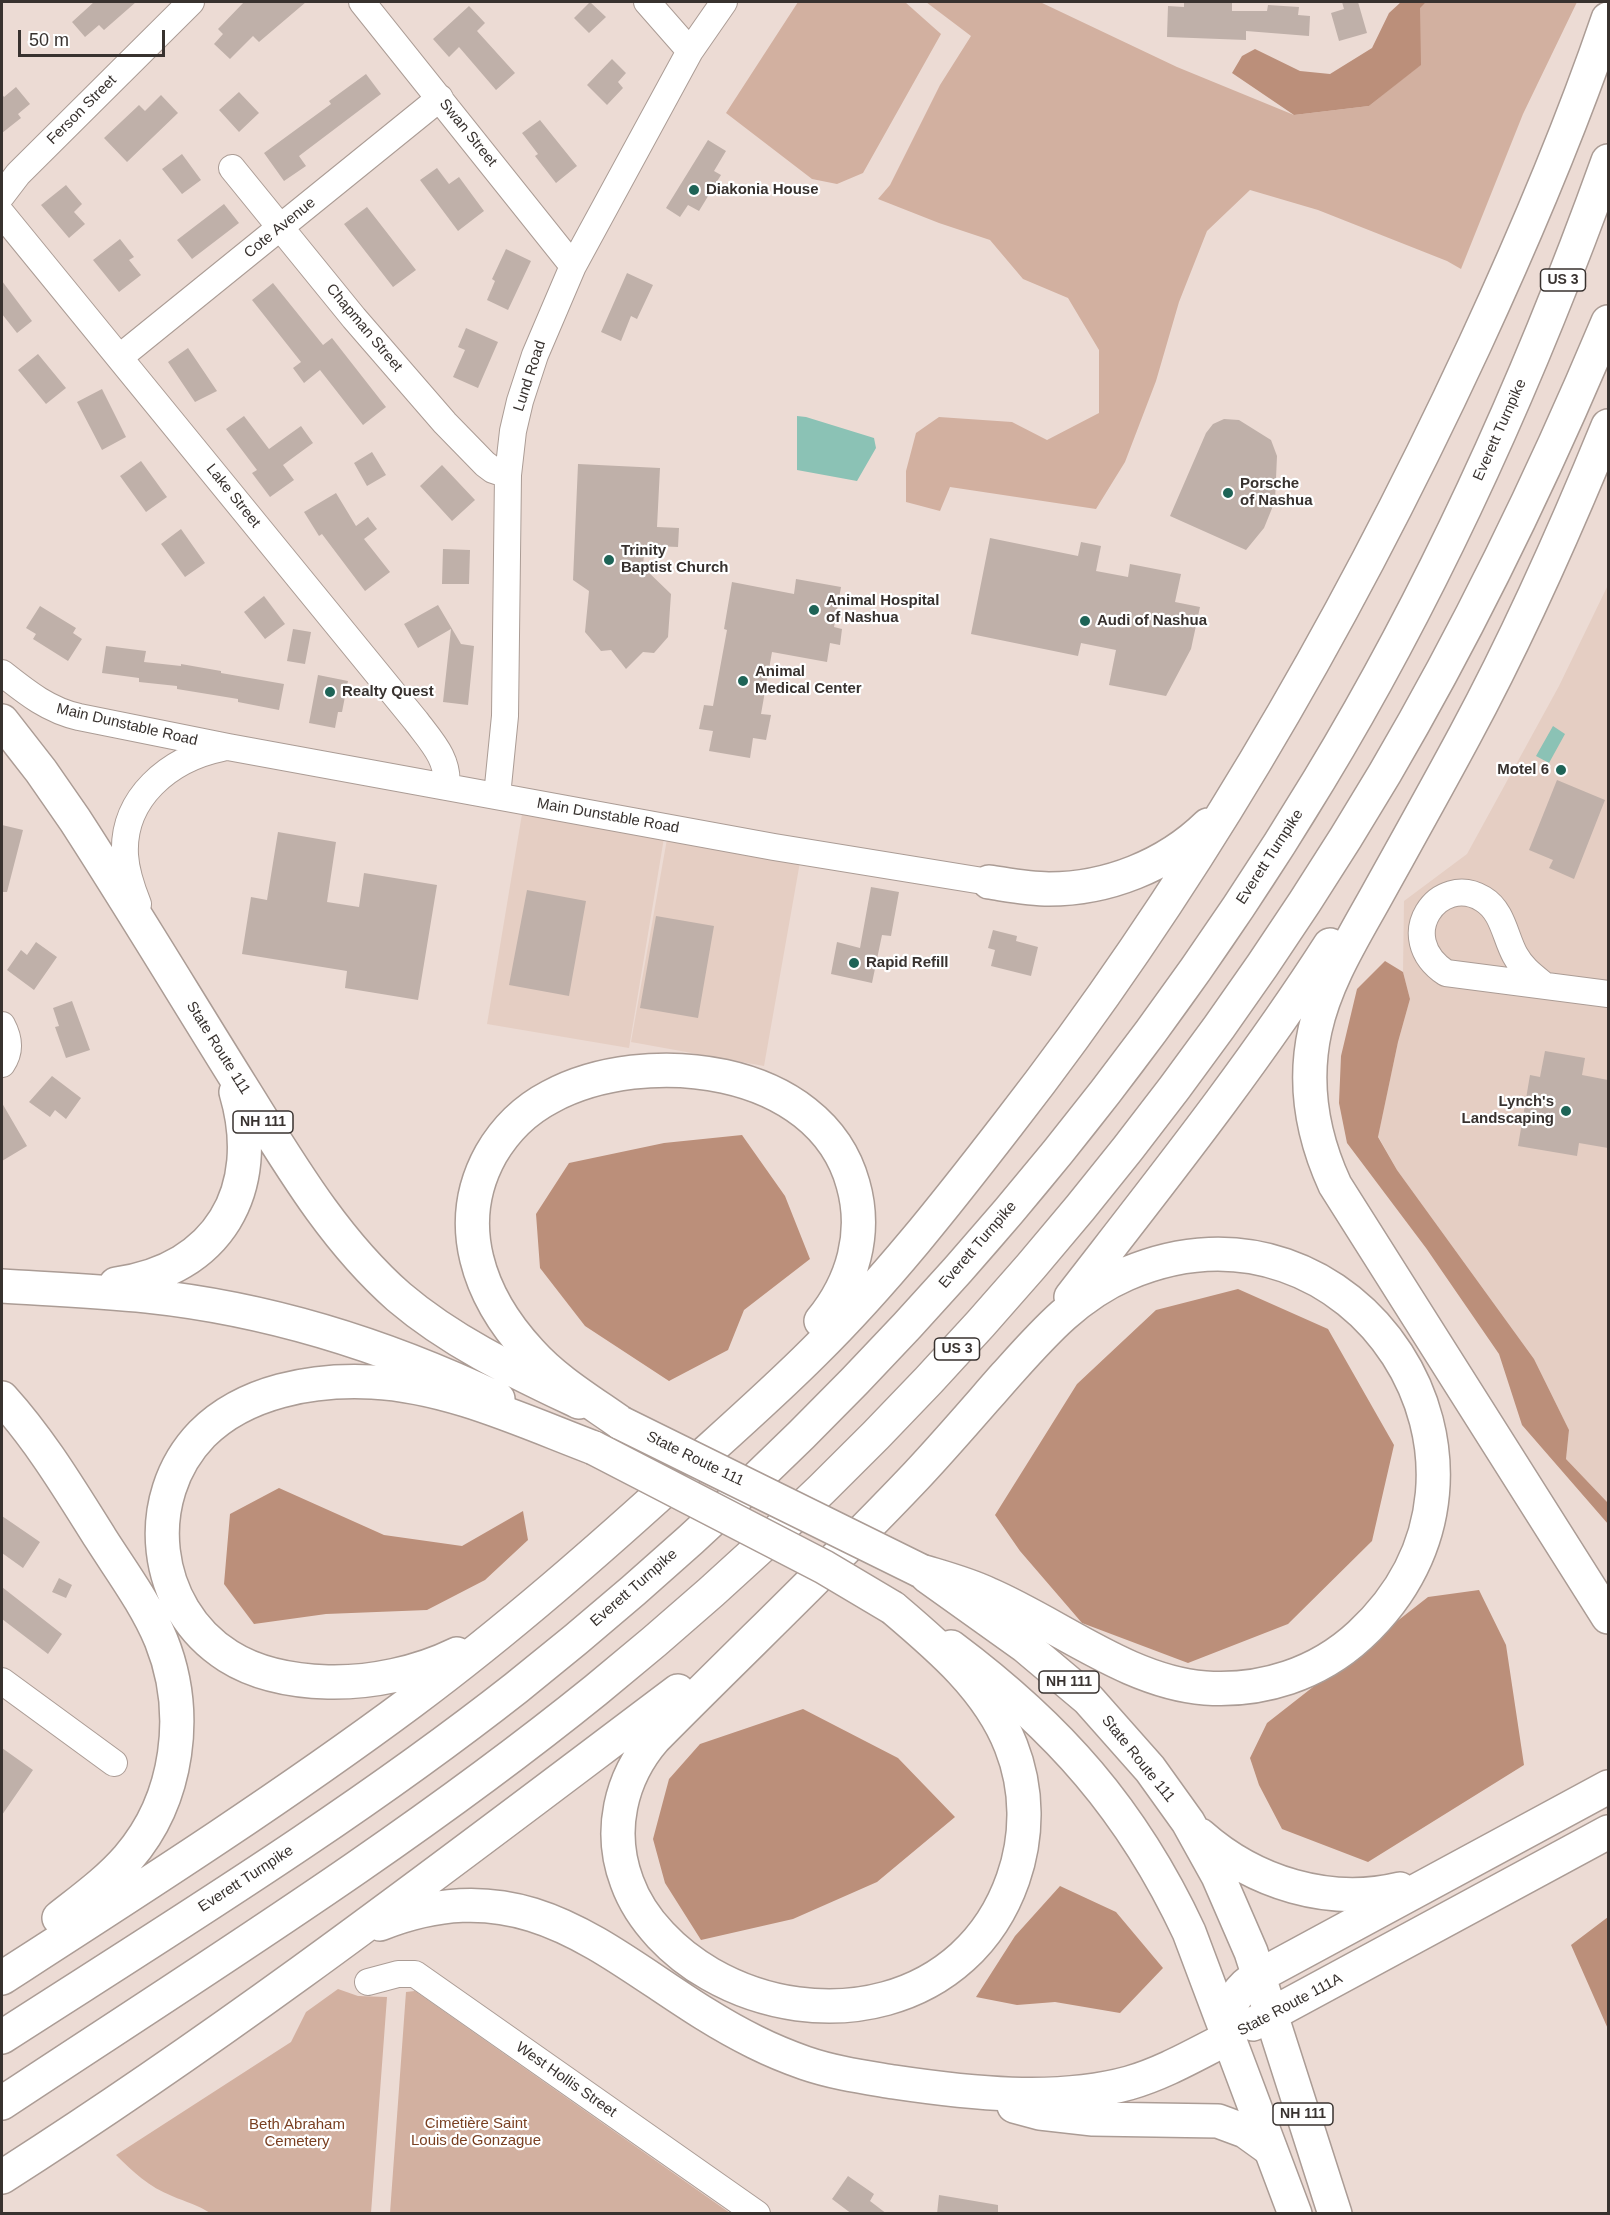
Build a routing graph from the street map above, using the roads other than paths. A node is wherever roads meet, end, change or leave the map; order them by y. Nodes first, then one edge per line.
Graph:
1 (191, 2) edge
2 (362, 2) edge
3 (647, 2) edge
4 (724, 2) edge
5 (1608, 19) edge
6 (690, 51) junction
7 (440, 98) junction
8 (1608, 160) edge
9 (232, 168) dead end
10 (2, 195) edge
11 (2, 214) edge
12 (281, 227) junction
13 (573, 266) junction
14 (1608, 322) edge
15 (120, 357) junction
16 (1608, 426) edge
17 (508, 475) junction
18 (2, 674) edge
19 (3, 723) edge
20 (1466, 734) junction
21 (228, 747) junction
22 (446, 787) junction
23 (1235, 795) junction
24 (497, 796) junction
25 (989, 882) joint
26 (170, 973) junction
27 (1544, 985) junction
28 (1608, 994) edge
29 (2, 1025) edge
30 (220, 1052) junction
31 (2, 1064) edge
32 (1383, 1262) junction
33 (2, 1286) edge
34 (43, 1289) junction
35 (1043, 1334) junction
36 (2, 1398) edge
37 (621, 1423) junction
38 (734, 1427) junction
39 (594, 1448) junction
40 (834, 1558) junction
41 (921, 1571) junction
42 (1608, 1581) edge
43 (893, 1608) junction
44 (520, 1616) junction
45 (1608, 1617) edge
46 (2, 1680) edge
47 (114, 1763) dead end
48 (1608, 1787) edge
49 (1188, 1822) junction
50 (1608, 1832) edge
51 (1455, 1869) junction
52 (324, 1957) junction
53 (2, 1962) edge
54 (1258, 1975) junction
55 (2, 1978) edge
56 (368, 1982) dead end
57 (1272, 2015) junction
58 (2, 2037) edge
59 (1228, 2037) junction
60 (945, 2090) junction
61 (2, 2103) edge
62 (1270, 2149) junction
63 (2, 2178) edge
64 (757, 2214) edge
65 (1294, 2214) edge
66 (1335, 2214) edge

1 - 10 street, Ferson Street
2 - 7 street, Swan Street
3 - 6 street
4 - 6 street, Lund Road
5 - 23 main road
6 - 13 street, Lund Road
7 - 12 street, Cote Avenue
7 - 13 street, Swan Street
8 - 58 main road, Everett Turnpike / US 3
9 - 12 street, Chapman Street
11 - 15 street, Lake Street
12 - 15 street, Cote Avenue
12 - 17 street, Chapman Street
13 - 17 street, Lund Road
14 - 61 main road, US 3
15 - 22 street, Lake Street
16 - 20 main road
17 - 24 street, Lund Road
18 - 21 street, Main Dunstable Road
19 - 26 main road, State Route 111 / NH 111
20 - 32 main road
20 - 35 main road
21 - 22 street, Main Dunstable Road
21 - 26 street, Main Dunstable Road
22 - 24 street, Main Dunstable Road
23 - 25 main road
23 - 38 main road
24 - 25 street, Main Dunstable Road
26 - 30 main road, State Route 111 / NH 111
27 - 27 street
27 - 28 street
29 - 31 street
30 - 34 main road
30 - 37 main road, State Route 111 / NH 111
32 - 42 main road
32 - 45 main road
33 - 34 main road, NH 111
34 - 39 main road, NH 111
35 - 40 main road
35 - 41 main road
36 - 53 main road
37 - 38 main road
37 - 41 main road, State Route 111 / NH 111, bridge
38 - 44 main road
39 - 43 main road, NH 111, bridge
39 - 44 main road
40 - 43 main road
40 - 52 main road
41 - 49 main road, State Route 111 / NH 111
43 - 59 main road, NH 111
44 - 55 main road
46 - 47 street
48 - 51 main road, State Route 111A
49 - 51 main road
49 - 54 main road, State Route 111 / NH 111
50 - 57 main road, State Route 111A
51 - 54 main road, State Route 111A
52 - 60 main road
52 - 63 main road
54 - 57 main road, State Route 111 / NH 111
54 - 59 main road, State Route 111A
56 - 64 street, West Hollis Street
57 - 59 main road, State Route 111A
57 - 66 main road, State Route 111 / NH 111
59 - 60 main road
59 - 62 main road, NH 111
60 - 62 main road
62 - 65 main road, NH 111

